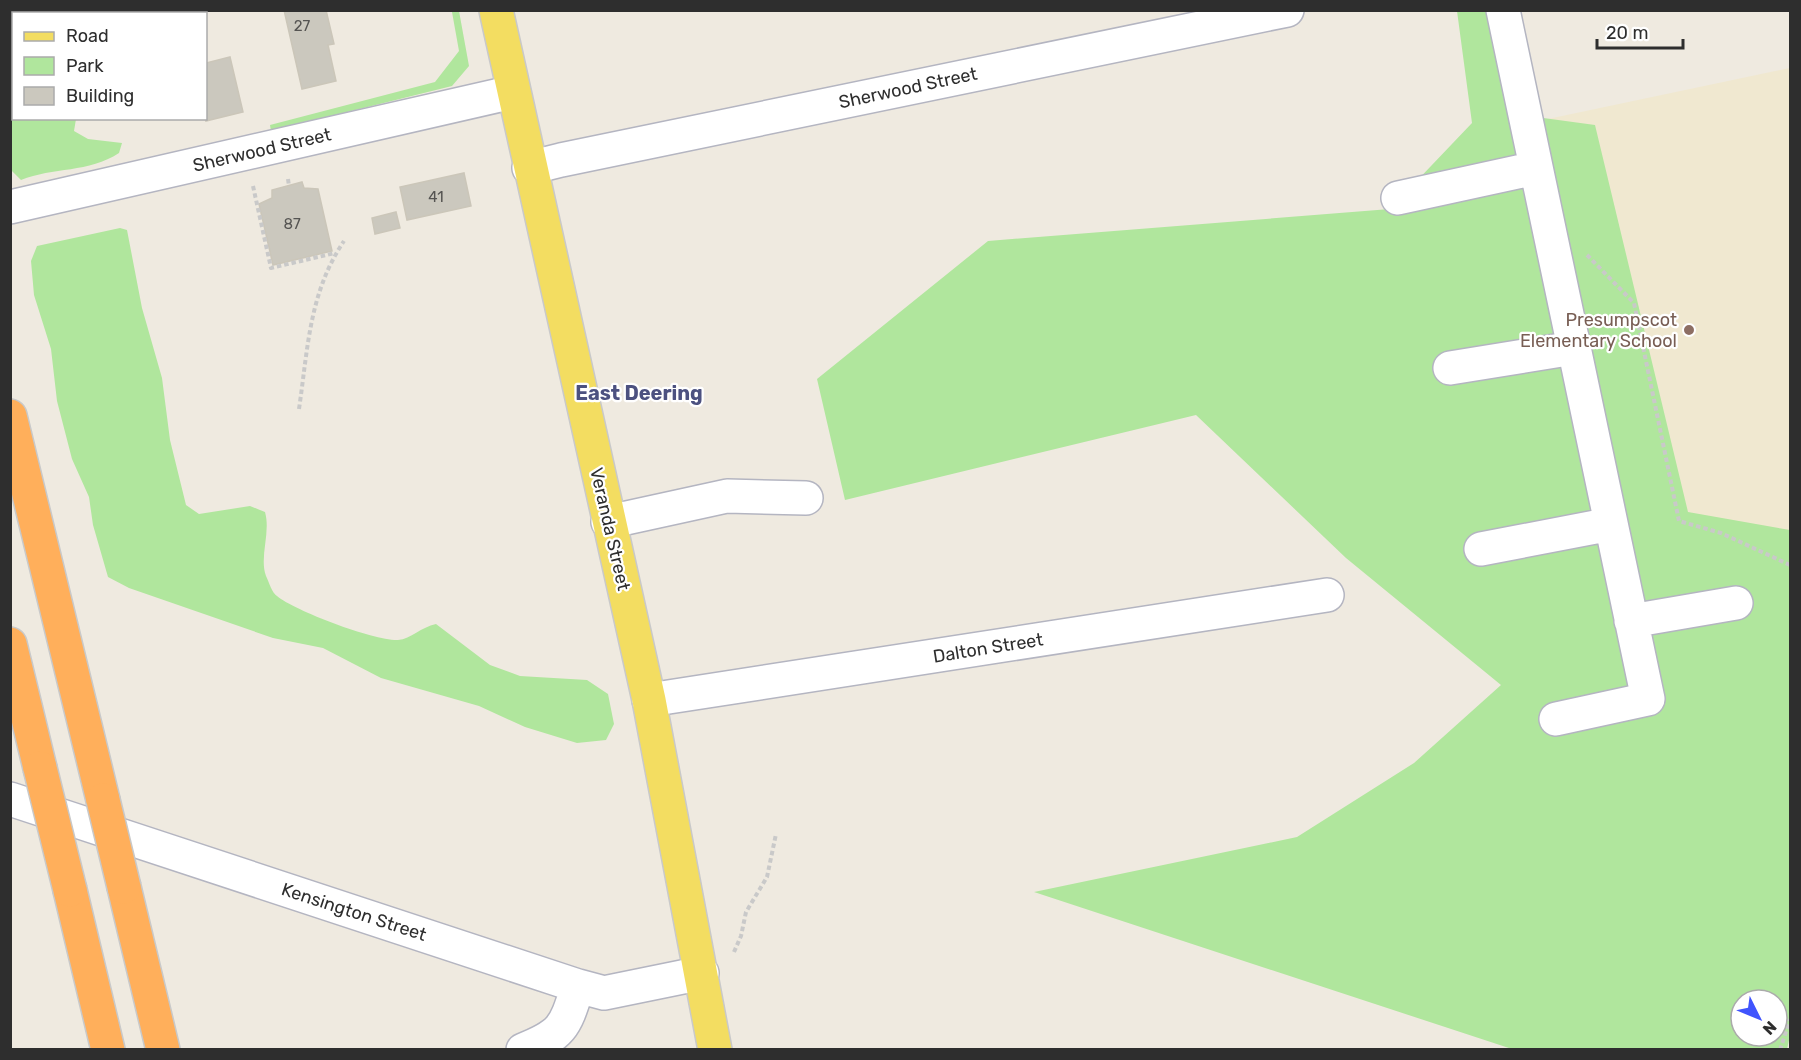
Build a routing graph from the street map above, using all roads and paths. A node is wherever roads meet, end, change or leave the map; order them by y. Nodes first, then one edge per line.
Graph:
1 (496, 10) edge
2 (1287, 10) edge
3 (1503, 10) edge
4 (513, 92) junction
5 (529, 168) junction
6 (1536, 168) junction
7 (288, 179) dead end
8 (253, 186) dead end
9 (289, 186) dead end
10 (1398, 198) dead end
11 (10, 207) edge
12 (344, 241) dead end
13 (336, 253) junction
14 (1586, 254) dead end
15 (1574, 348) junction
16 (1450, 368) dead end
17 (299, 409) dead end
18 (10, 416) edge
19 (806, 498) dead end
20 (608, 522) junction
21 (1611, 524) junction
22 (1481, 549) dead end
23 (1791, 565) edge
24 (1327, 595) dead end
25 (1736, 603) dead end
26 (1631, 621) junction
27 (12, 649) edge
28 (651, 711) junction
29 (1556, 719) dead end
30 (10, 799) edge
31 (776, 834) dead end
32 (734, 952) dead end
33 (702, 973) junction
34 (578, 986) junction
35 (1790, 1021) edge
36 (108, 1050) edge
37 (163, 1050) edge
38 (523, 1050) edge
39 (715, 1050) edge
40 (1780, 1050) edge

1 - 4 main road, Veranda Street
2 - 5 street, Sherwood Street
3 - 6 street
4 - 5 main road, Veranda Street
4 - 11 street, Sherwood Street
5 - 20 main road, Veranda Street
6 - 10 street
6 - 15 street
7 - 9 path
8 - 13 path
12 - 13 path
13 - 17 path
14 - 23 path
15 - 16 street
15 - 21 street
18 - 37 highway, bridge
19 - 20 street
20 - 28 main road, Veranda Street
21 - 22 street
21 - 26 street
24 - 28 street, Dalton Street
25 - 26 street
26 - 29 street
27 - 36 highway, bridge
28 - 33 main road, Veranda Street
30 - 34 street, Kensington Street
31 - 32 path
33 - 34 street, Kensington Street
33 - 39 main road, Veranda Street
34 - 38 street
35 - 40 path

